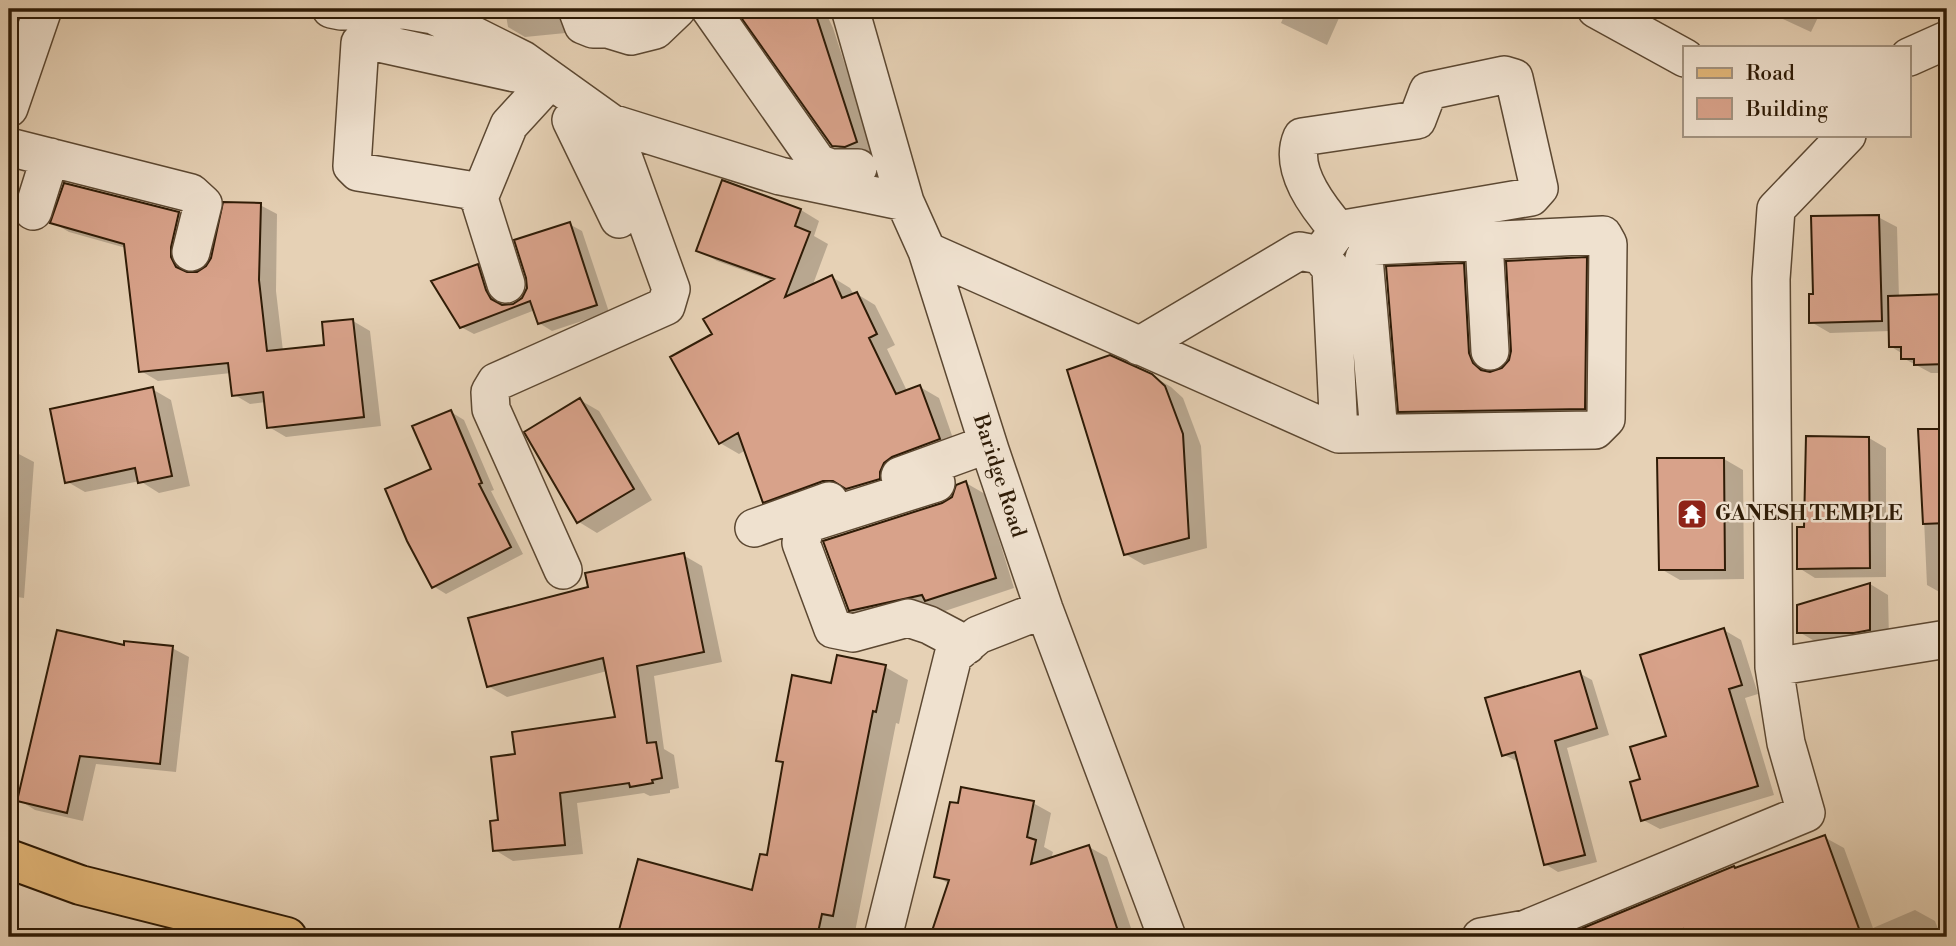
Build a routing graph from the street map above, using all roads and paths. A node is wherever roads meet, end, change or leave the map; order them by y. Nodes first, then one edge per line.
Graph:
1 (43, 9) edge
2 (331, 9) edge
3 (578, 9) edge
4 (677, 9) edge
5 (710, 9) edge
6 (850, 9) edge
7 (1596, 9) edge
8 (375, 26) edge
9 (1947, 40) edge
10 (1683, 57) edge
11 (1910, 57) edge
12 (542, 89) junction
13 (9, 108) edge
14 (571, 120) junction
15 (611, 123) junction
16 (1836, 138) edge
17 (9, 147) edge
18 (50, 157) junction
19 (895, 165) junction
20 (479, 198) junction
21 (905, 202) junction
22 (33, 211) dead end
23 (620, 219) dead end
24 (1485, 241) junction
25 (1329, 243) junction
26 (928, 251) junction
27 (191, 252) dead end
28 (506, 284) dead end
29 (1139, 346) junction
30 (1490, 351) dead end
31 (1379, 433) junction
32 (1339, 434) junction
33 (988, 444) junction
34 (936, 482) dead end
35 (754, 528) dead end
36 (563, 570) dead end
37 (1044, 609) junction
38 (1947, 639) edge
39 (967, 645) junction
40 (1774, 667) junction
41 (9, 859) edge
42 (287, 937) edge
43 (883, 937) edge
44 (1167, 937) edge
45 (1481, 937) edge

1 - 13 street
2 - 8 street
3 - 4 street
5 - 19 street
6 - 19 street, Baridge Road
7 - 10 street
8 - 12 street
8 - 15 street
8 - 20 street
9 - 11 street
12 - 14 street
12 - 20 street
14 - 15 street
14 - 23 street
15 - 21 street
15 - 36 street
16 - 40 street
17 - 18 street
18 - 22 street
18 - 27 street
19 - 21 street, Baridge Road
20 - 28 street
21 - 26 street, Baridge Road
24 - 30 street
24 - 31 street
24 - 31 street
25 - 25 street
25 - 29 street
25 - 32 street
26 - 29 street
26 - 33 street, Baridge Road
29 - 32 street
31 - 32 street
33 - 35 street
33 - 37 street, Baridge Road
34 - 39 street
37 - 39 street
37 - 44 street, Baridge Road
38 - 40 street
39 - 43 street
40 - 45 street
41 - 42 main road

